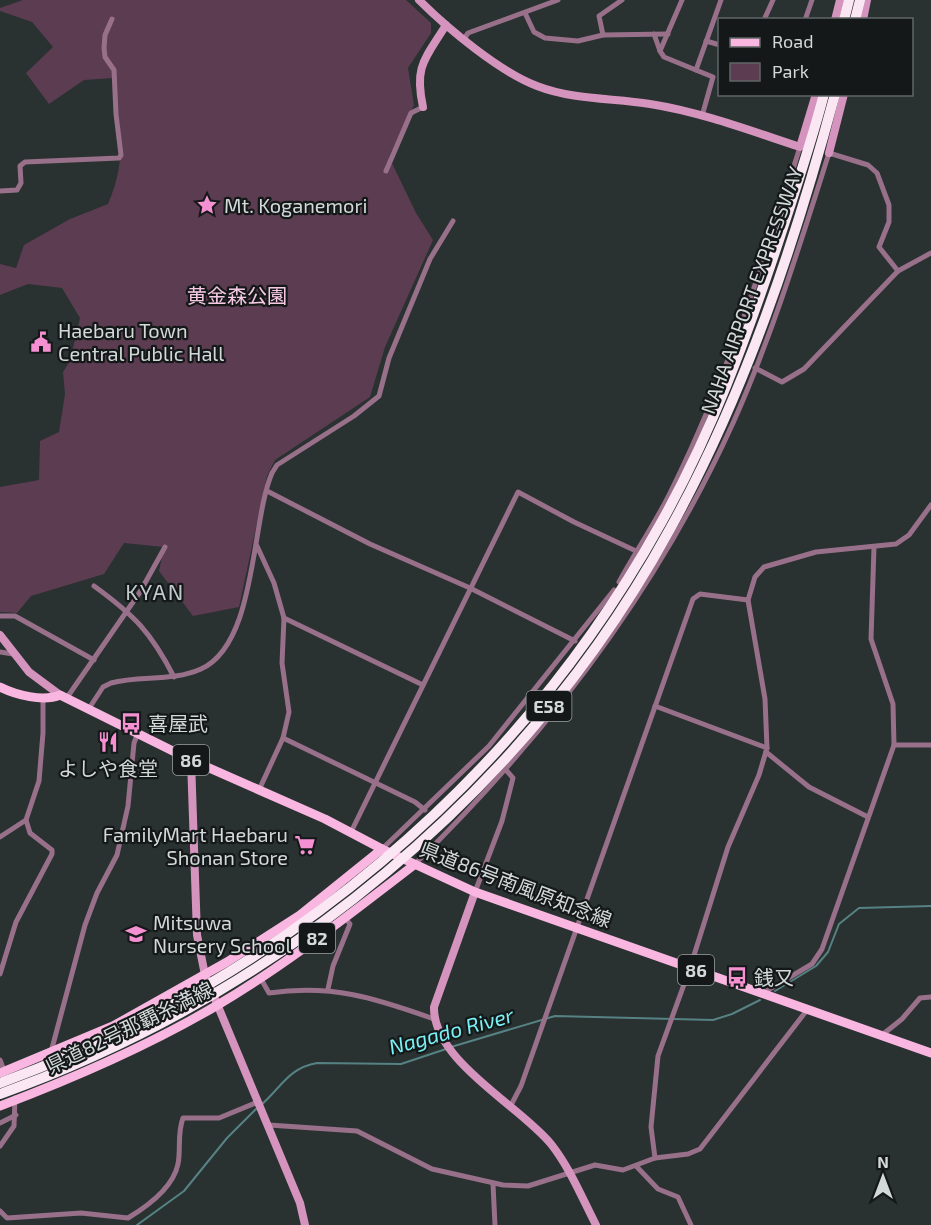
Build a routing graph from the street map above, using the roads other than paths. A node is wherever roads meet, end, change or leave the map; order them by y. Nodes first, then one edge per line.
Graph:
1 (419, 0) edge
2 (558, 0) edge
3 (622, 0) edge
4 (682, 0) edge
5 (722, 0) edge
6 (773, 0) edge
7 (812, 0) edge
8 (840, 0) edge
9 (849, 0) edge
10 (860, 0) edge
11 (867, 0) edge
12 (525, 13) junction
13 (765, 18) edge
14 (806, 18) edge
15 (836, 18) edge
16 (844, 18) edge
17 (856, 18) edge
18 (862, 18) edge
19 (112, 20) dead end
20 (446, 25) junction
21 (654, 34) junction
22 (668, 34) junction
23 (603, 36) junction
24 (464, 39) junction
25 (706, 41) junction
26 (718, 44) edge
27 (660, 51) junction
28 (696, 70) junction
29 (716, 78) edge
30 (815, 96) edge
31 (823, 96) edge
32 (834, 96) edge
33 (843, 96) edge
34 (423, 107) joint
35 (702, 116) junction
36 (800, 147) junction
37 (829, 153) junction
38 (386, 171) dead end
39 (0, 191) edge
40 (453, 221) dead end
41 (931, 253) edge
42 (898, 272) junction
43 (755, 368) junction
44 (267, 491) junction
45 (931, 505) edge
46 (257, 546) junction
47 (165, 547) dead end
48 (874, 547) junction
49 (636, 551) junction
50 (94, 586) dead end
51 (470, 588) junction
52 (748, 600) junction
53 (128, 610) junction
54 (0, 616) edge
55 (284, 618) junction
56 (0, 635) edge
57 (576, 641) junction
58 (0, 652) edge
59 (13, 654) junction
60 (94, 660) junction
61 (174, 677) junction
62 (423, 685) junction
63 (0, 687) edge
64 (43, 697) junction
65 (63, 697) junction
66 (655, 706) junction
67 (88, 710) junction
68 (138, 733) junction
69 (283, 738) junction
70 (894, 745) junction
71 (931, 745) edge
72 (766, 750) junction
73 (191, 760) junction
74 (506, 770) junction
75 (375, 783) junction
76 (258, 791) junction
77 (425, 810) junction
78 (868, 817) junction
79 (27, 820) junction
80 (350, 832) junction
81 (0, 837) edge
82 (382, 849) junction
83 (414, 865) junction
84 (475, 892) junction
85 (345, 918) junction
86 (577, 928) junction
87 (690, 968) junction
88 (0, 974) edge
89 (205, 975) junction
90 (261, 979) junction
91 (328, 989) junction
92 (763, 994) junction
93 (931, 996) edge
94 (217, 1006) junction
95 (807, 1010) junction
96 (434, 1018) junction
97 (882, 1035) junction
98 (931, 1053) edge
99 (51, 1054) junction
100 (0, 1060) edge
101 (2, 1072) edge
102 (0, 1083) edge
103 (0, 1095) edge
104 (15, 1100) junction
105 (258, 1102) junction
106 (0, 1106) edge
107 (510, 1107) junction
108 (16, 1115) junction
109 (0, 1123) edge
110 (269, 1125) junction
111 (0, 1146) edge
112 (655, 1158) junction
113 (637, 1167) junction
114 (569, 1173) junction
115 (494, 1184) junction
116 (0, 1211) edge
117 (305, 1225) edge
118 (495, 1225) edge
119 (596, 1225) edge
120 (691, 1225) edge

1 - 20 street
2 - 12 street
3 - 23 street
4 - 22 street
5 - 25 street
6 - 13 street
7 - 14 street
8 - 15 street
9 - 16 highway
10 - 17 highway
11 - 18 street
12 - 23 street
12 - 24 street
19 - 39 street
20 - 24 street
20 - 34 street
21 - 22 street
21 - 23 street
21 - 27 street
22 - 27 street
24 - 35 street
25 - 26 street
25 - 28 street
27 - 28 street
28 - 29 street
29 - 35 street
30 - 36 street
31 - 102 highway, NAHA AIRPORT EXPRESSWAY / E58
32 - 103 highway, NAHA AIRPORT EXPRESSWAY / E58
33 - 37 street
34 - 38 street
35 - 36 street
36 - 49 street
37 - 42 street
37 - 43 street
40 - 44 street
41 - 42 street
42 - 43 street
43 - 74 street
44 - 46 street
44 - 51 street
45 - 48 street
46 - 55 street
46 - 61 street
47 - 53 street
48 - 52 street
48 - 70 street
49 - 51 street
49 - 57 street
50 - 53 street
51 - 57 street
51 - 62 street
52 - 66 street
52 - 72 street
53 - 60 street
53 - 61 street
54 - 60 street
55 - 62 street
55 - 69 street
56 - 59 street
57 - 77 street
58 - 59 street
59 - 65 street
60 - 65 street
61 - 67 street
62 - 75 street
63 - 64 main road
64 - 65 main road
64 - 79 street
65 - 67 main road, 県道86号南風原知念線 / 86
66 - 72 street
66 - 86 street
67 - 68 main road, 県道86号南風原知念線 / 86
68 - 73 main road, 県道86号南風原知念線 / 86
68 - 99 street
69 - 75 street
69 - 76 street
70 - 71 street
70 - 78 street
72 - 78 street
72 - 87 street
73 - 76 main road, 県道86号南風原知念線 / 86
73 - 89 street
74 - 83 street
74 - 84 street
75 - 77 street
75 - 80 street
76 - 80 main road, 県道86号南風原知念線 / 86
77 - 82 street
78 - 92 street
79 - 81 street
79 - 88 street
80 - 82 main road, 県道86号南風原知念線 / 86
82 - 83 main road, 県道86号南風原知念線 / 86
82 - 89 main road, 県道82号那覇糸満線 / 82
83 - 84 main road, 県道86号南風原知念線 / 86
83 - 85 main road, 県道82号那覇糸満線 / 82
84 - 86 main road, 県道86号南風原知念線 / 86
84 - 96 street
85 - 90 main road, 県道82号那覇糸満線 / 82
85 - 91 street
86 - 87 main road, 県道86号南風原知念線 / 86
86 - 107 street
87 - 92 main road, 県道86号南風原知念線 / 86
87 - 112 street
89 - 94 street
89 - 99 main road, 県道82号那覇糸満線 / 82
90 - 91 street
90 - 94 main road, 県道82号那覇糸満線 / 82
91 - 96 street
92 - 95 main road, 県道86号南風原知念線 / 86
93 - 97 street
94 - 104 main road, 県道82号那覇糸満線 / 82
94 - 105 street
95 - 97 main road, 県道86号南風原知念線 / 86
95 - 112 street
96 - 107 street
97 - 98 main road, 県道86号南風原知念線 / 86
99 - 101 main road, 県道82号那覇糸満線 / 82
100 - 101 street
101 - 104 street
104 - 106 main road, 県道82号那覇糸満線 / 82
104 - 108 street
105 - 110 street
105 - 116 street
107 - 114 street
108 - 109 street
108 - 111 street
110 - 115 street
110 - 117 street
112 - 113 street
113 - 114 street
113 - 120 street
114 - 115 street
114 - 119 street
115 - 118 street

